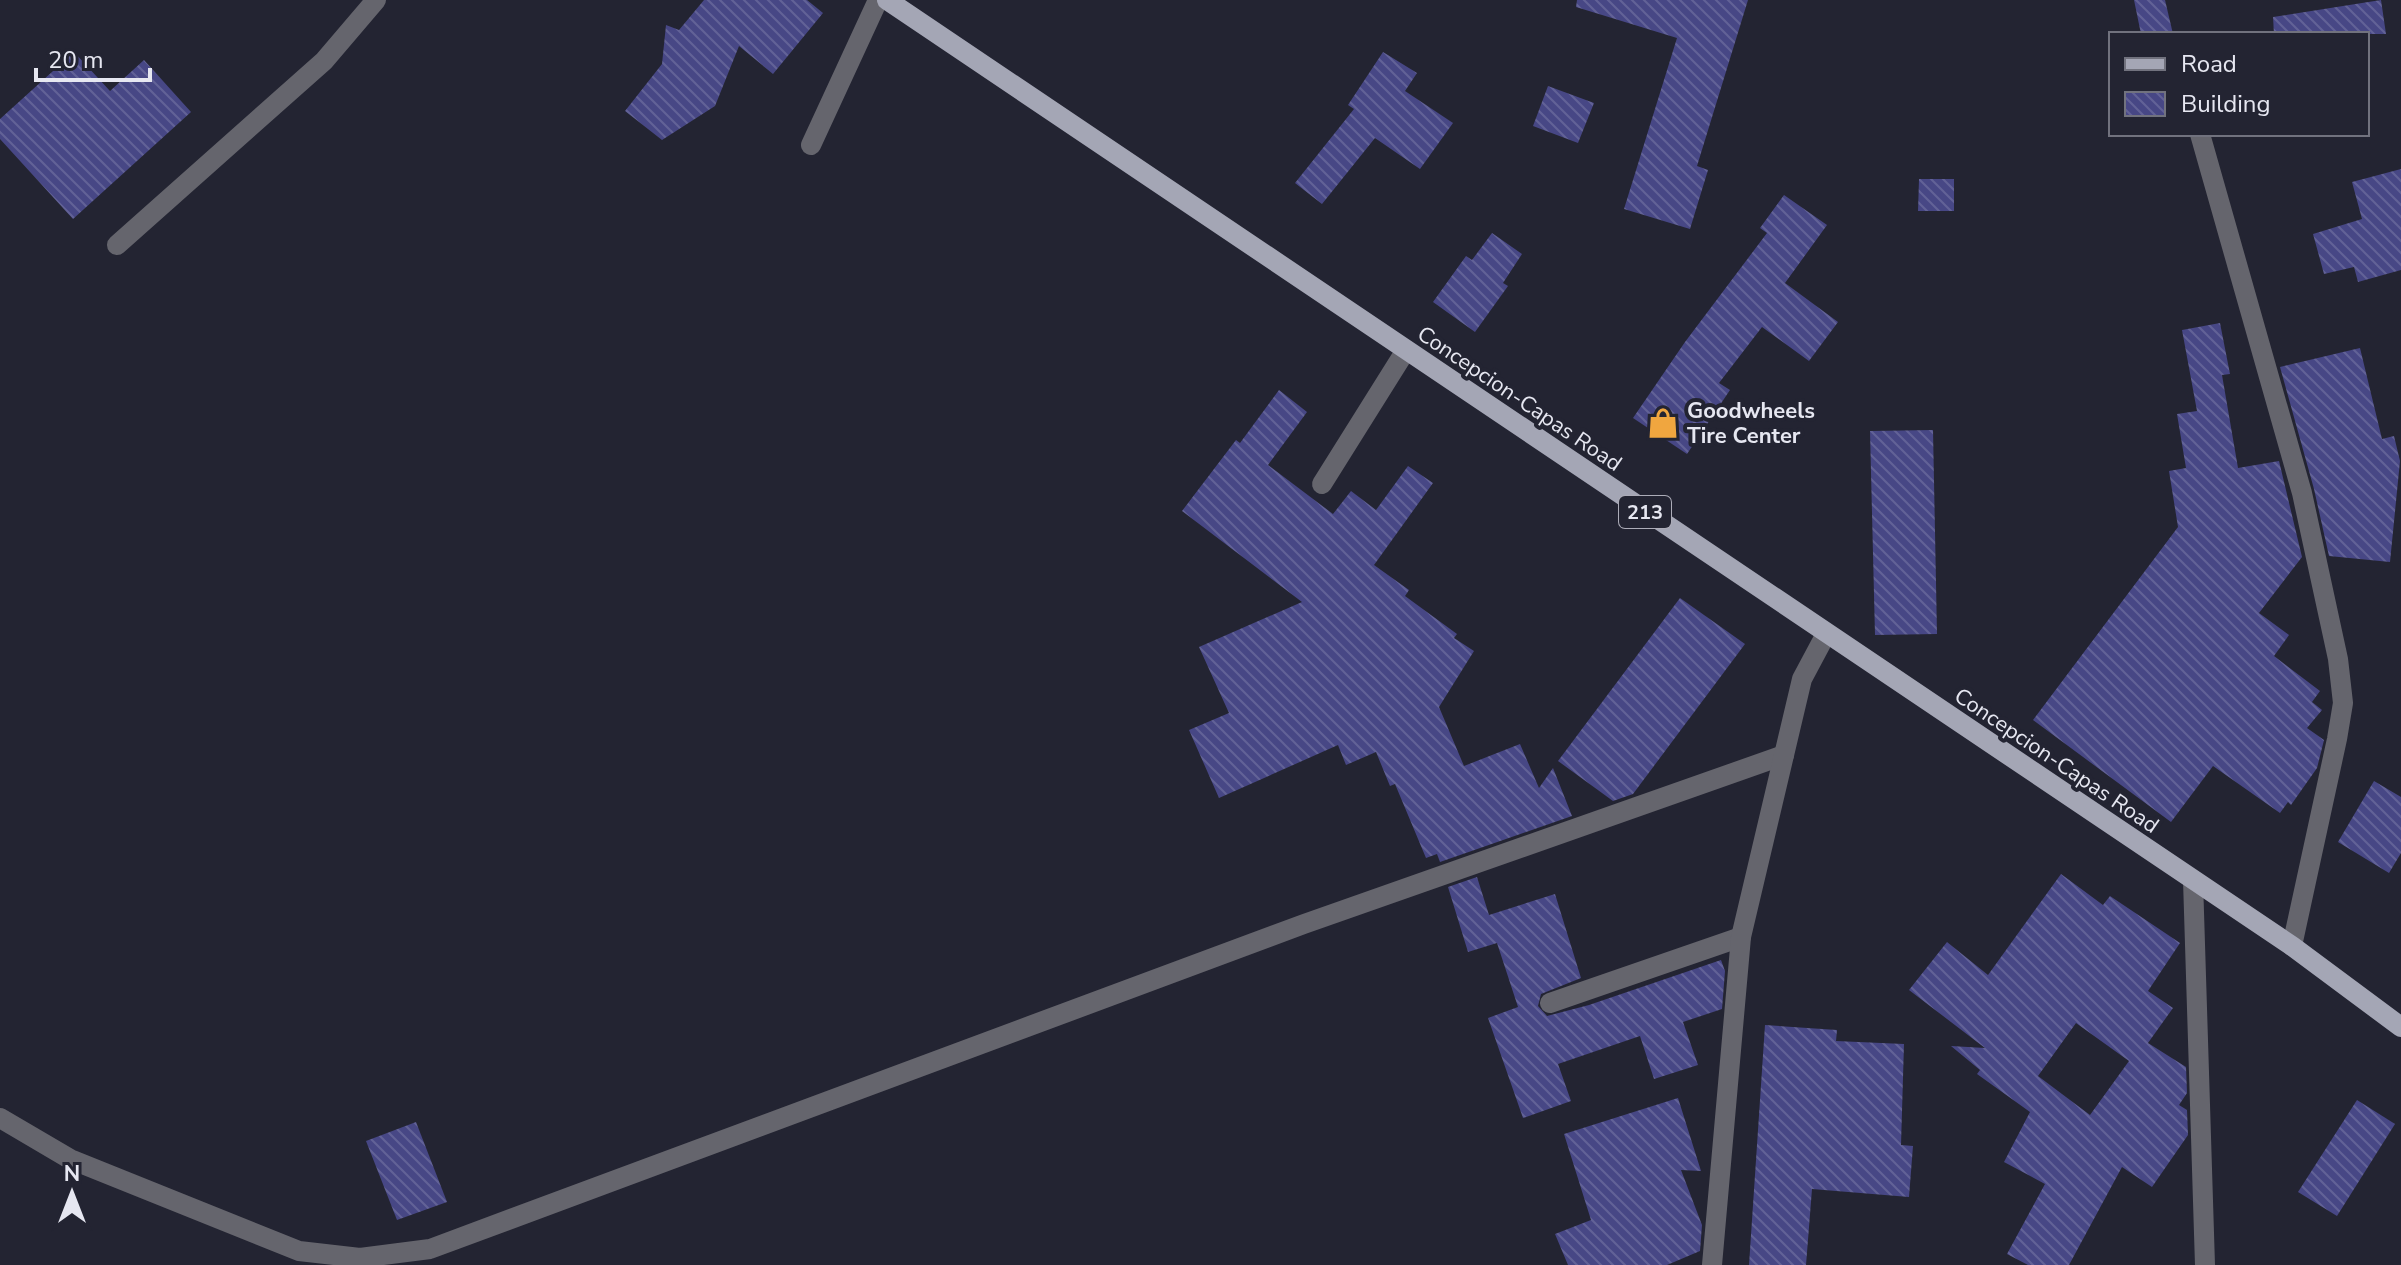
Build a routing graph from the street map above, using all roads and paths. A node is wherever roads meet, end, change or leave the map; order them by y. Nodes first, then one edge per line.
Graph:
1 (376, 0) edge
2 (878, 0) edge
3 (887, 0) edge
4 (2201, 136) edge
5 (811, 145) dead end
6 (117, 245) dead end
7 (1406, 350) junction
8 (1322, 484) dead end
9 (1826, 634) junction
10 (1784, 755) junction
11 (2193, 880) junction
12 (1741, 937) junction
13 (2292, 946) junction
14 (1550, 1003) dead end
15 (2401, 1027) edge
16 (0, 1118) edge
17 (1712, 1265) edge
18 (2205, 1265) edge

1 - 6 street
2 - 5 street
3 - 7 main road, Concepcion-Capas Road / 213
4 - 13 street
7 - 8 street
7 - 9 main road, Concepcion-Capas Road / 213
9 - 10 street
9 - 11 main road, Concepcion-Capas Road / 213
10 - 12 street
10 - 16 street
11 - 13 main road, Concepcion-Capas Road / 213
11 - 18 street
12 - 14 street
12 - 17 street
13 - 15 main road, Concepcion-Capas Road / 213

